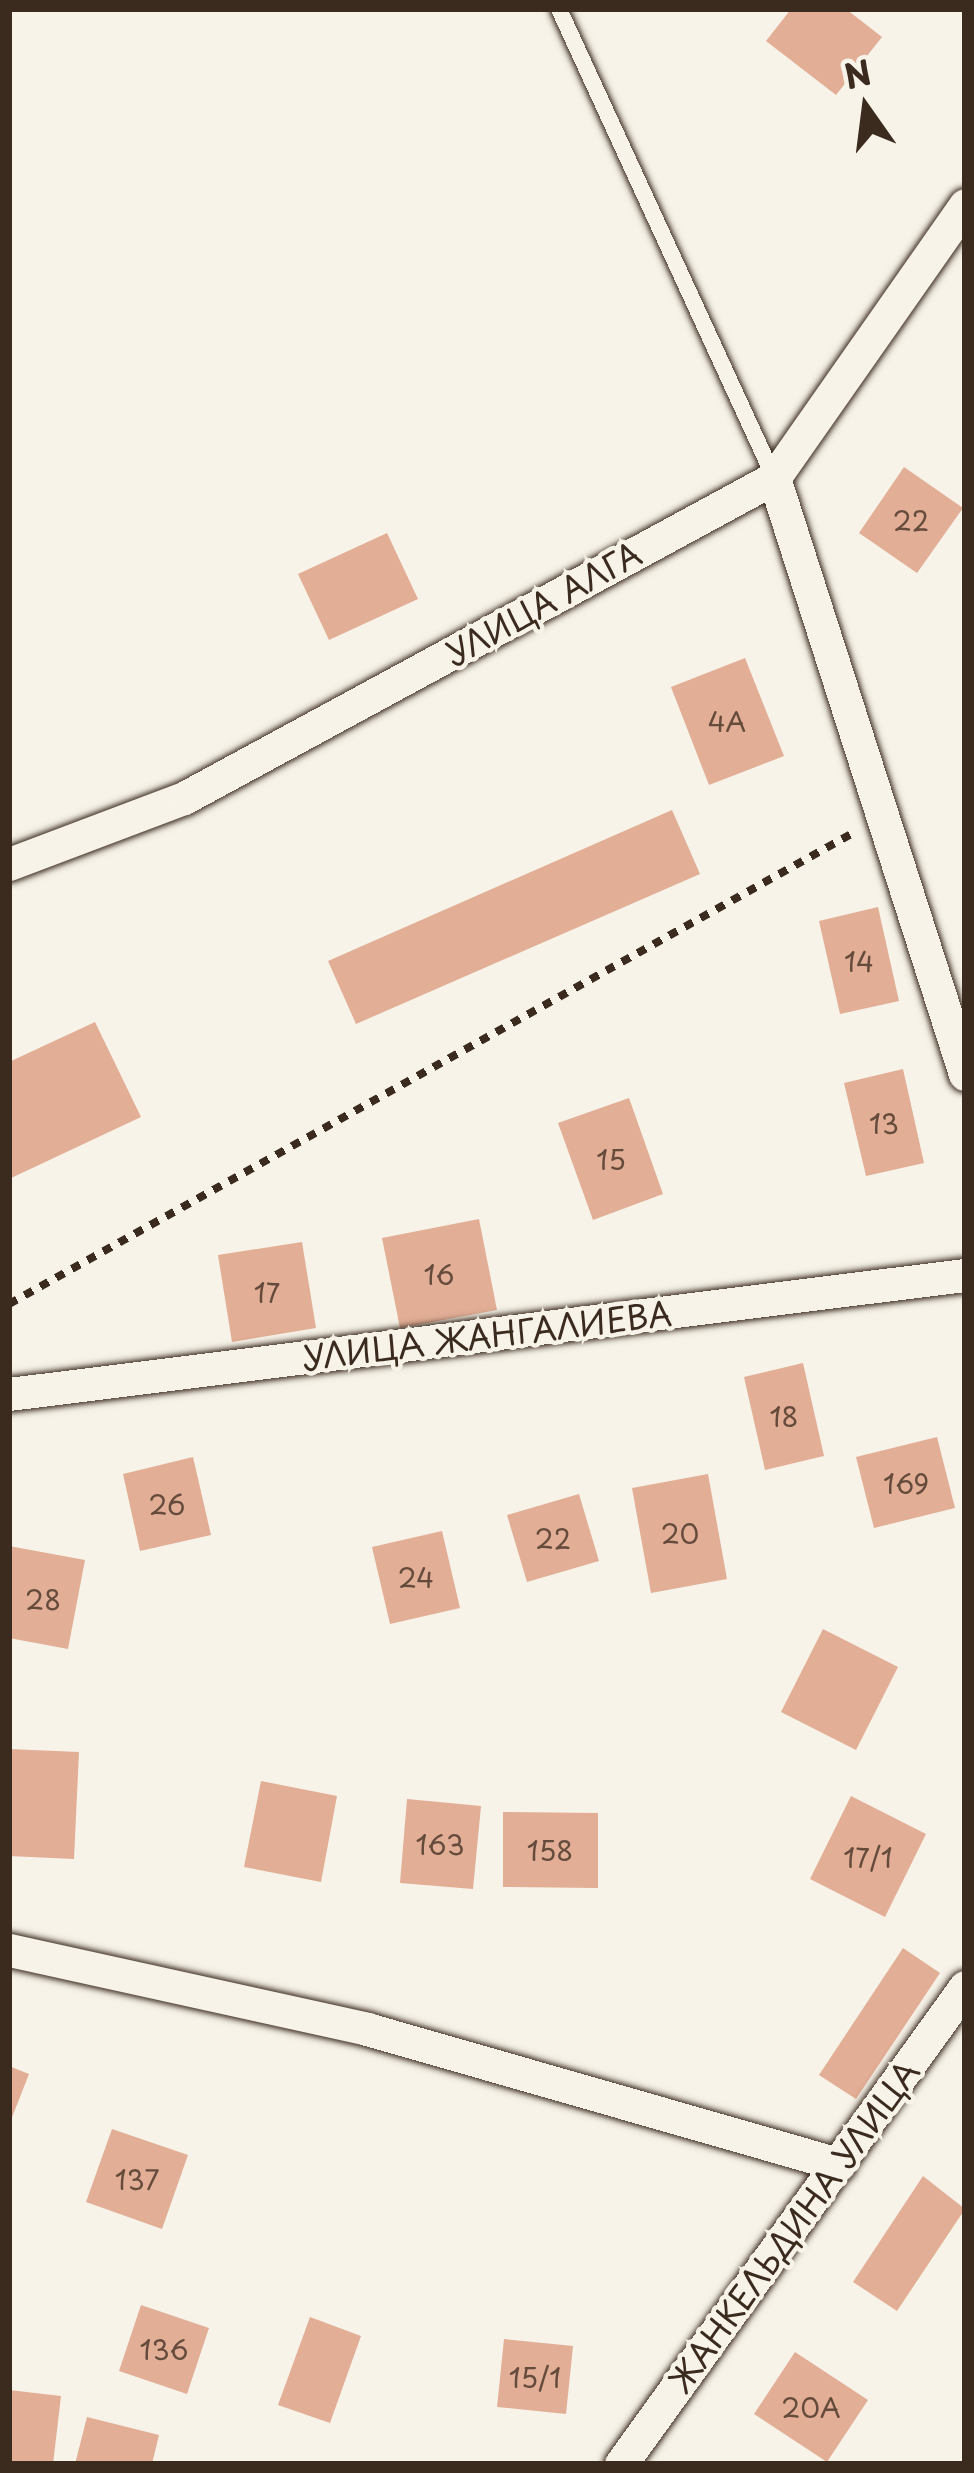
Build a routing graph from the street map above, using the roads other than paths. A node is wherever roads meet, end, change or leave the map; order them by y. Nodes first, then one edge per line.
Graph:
1 (559, 9) edge
2 (965, 205) edge
3 (774, 478) junction
4 (9, 864) edge
5 (965, 1074) edge
6 (965, 1275) edge
7 (9, 1394) edge
8 (9, 1950) edge
9 (965, 1987) edge
10 (839, 2164) junction
11 (621, 2464) edge

1 - 3 lane
2 - 3 street, УЛИЦА АЛГА
3 - 4 street, УЛИЦА АЛГА
3 - 5 street
6 - 7 street, УЛИЦА ЖАНГАЛИЕВА
8 - 10 street
9 - 10 street, ЖАНКЕЛЬДИНА УЛИЦА
10 - 11 street, ЖАНКЕЛЬДИНА УЛИЦА

